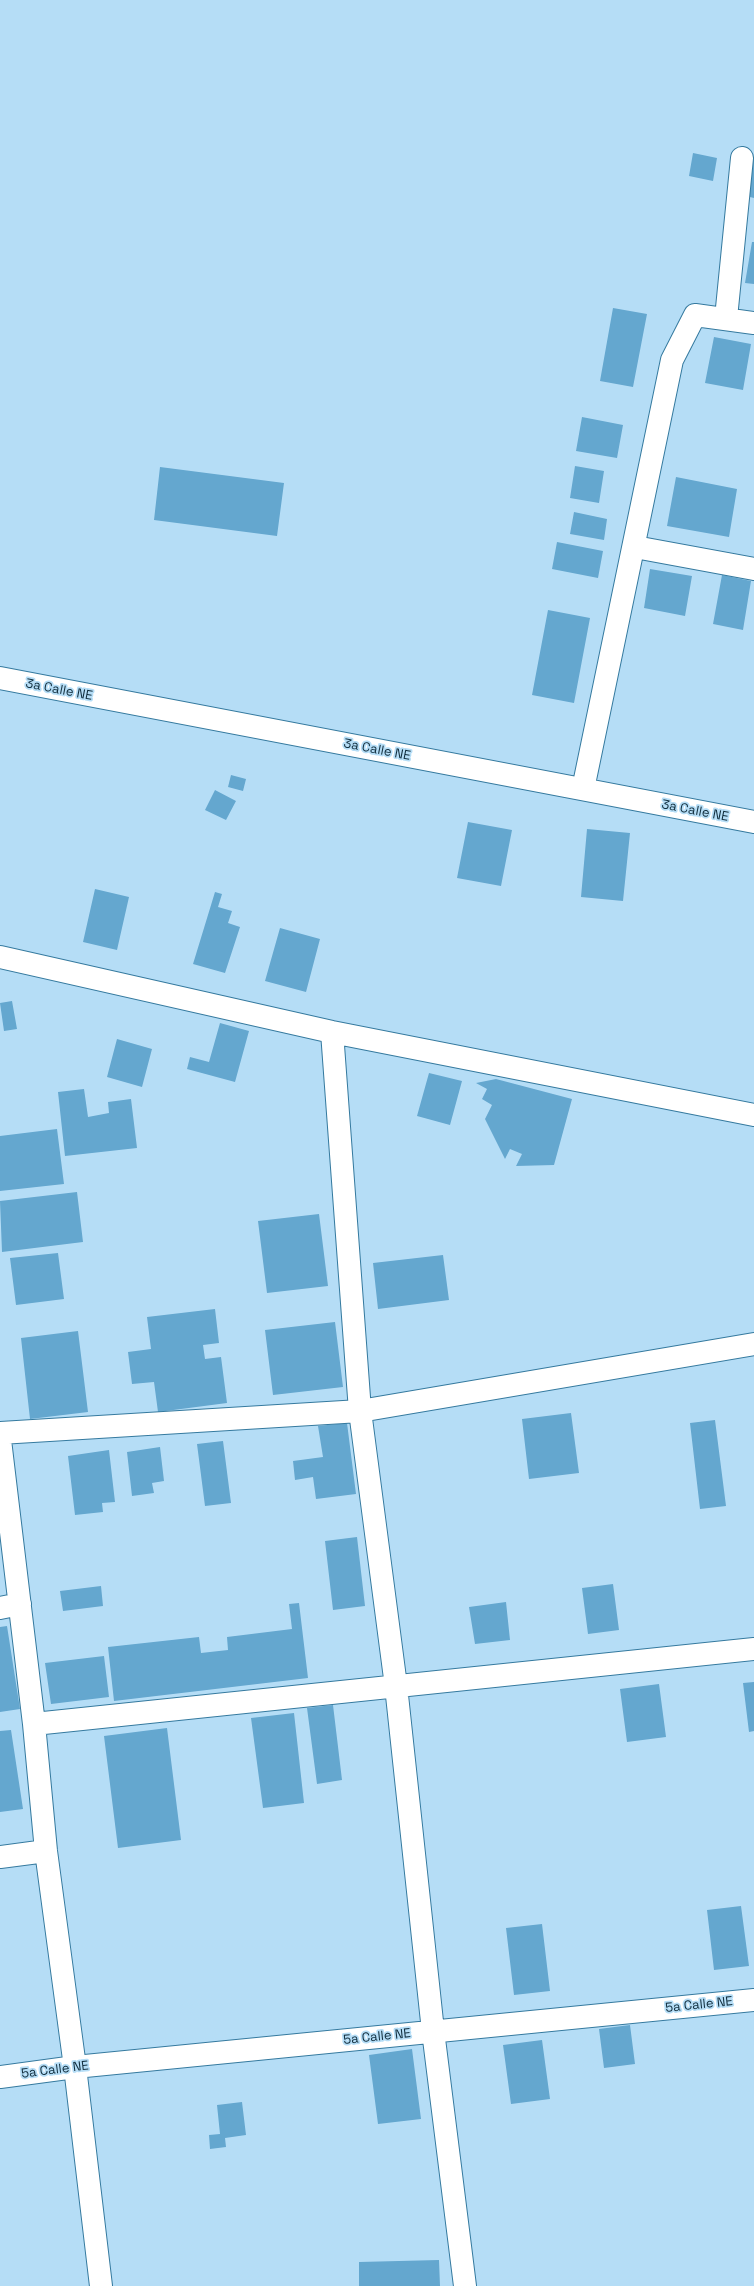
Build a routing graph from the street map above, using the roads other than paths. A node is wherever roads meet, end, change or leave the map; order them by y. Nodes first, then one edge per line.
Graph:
1 (742, 158) dead end
2 (726, 318) junction
3 (754, 323) edge
4 (635, 547) junction
5 (754, 569) edge
6 (0, 678) edge
7 (583, 790) junction
8 (754, 822) edge
9 (0, 957) edge
10 (332, 1032) junction
11 (754, 1115) edge
12 (754, 1344) edge
13 (360, 1411) junction
14 (0, 1433) edge
15 (0, 1440) edge
16 (10, 1606) edge
17 (754, 1649) edge
18 (396, 1686) junction
19 (34, 1724) junction
20 (46, 1851) junction
21 (0, 1857) edge
22 (754, 2000) edge
23 (433, 2031) junction
24 (75, 2067) junction
25 (0, 2077) edge
26 (101, 2286) edge
27 (465, 2286) edge

1 - 2 street
2 - 3 street
2 - 4 street
4 - 5 street
4 - 7 street
6 - 7 street, 3a Calle NE
7 - 8 street, 3a Calle NE
9 - 10 street
10 - 11 street
10 - 13 street
12 - 13 street
13 - 14 street
13 - 18 street
15 - 16 street
16 - 19 street
17 - 18 street
18 - 19 street
18 - 23 street
19 - 20 street
20 - 21 street
20 - 24 street
22 - 23 street, 5a Calle NE
23 - 24 street, 5a Calle NE
23 - 27 street
24 - 25 street, 5a Calle NE
24 - 26 street

